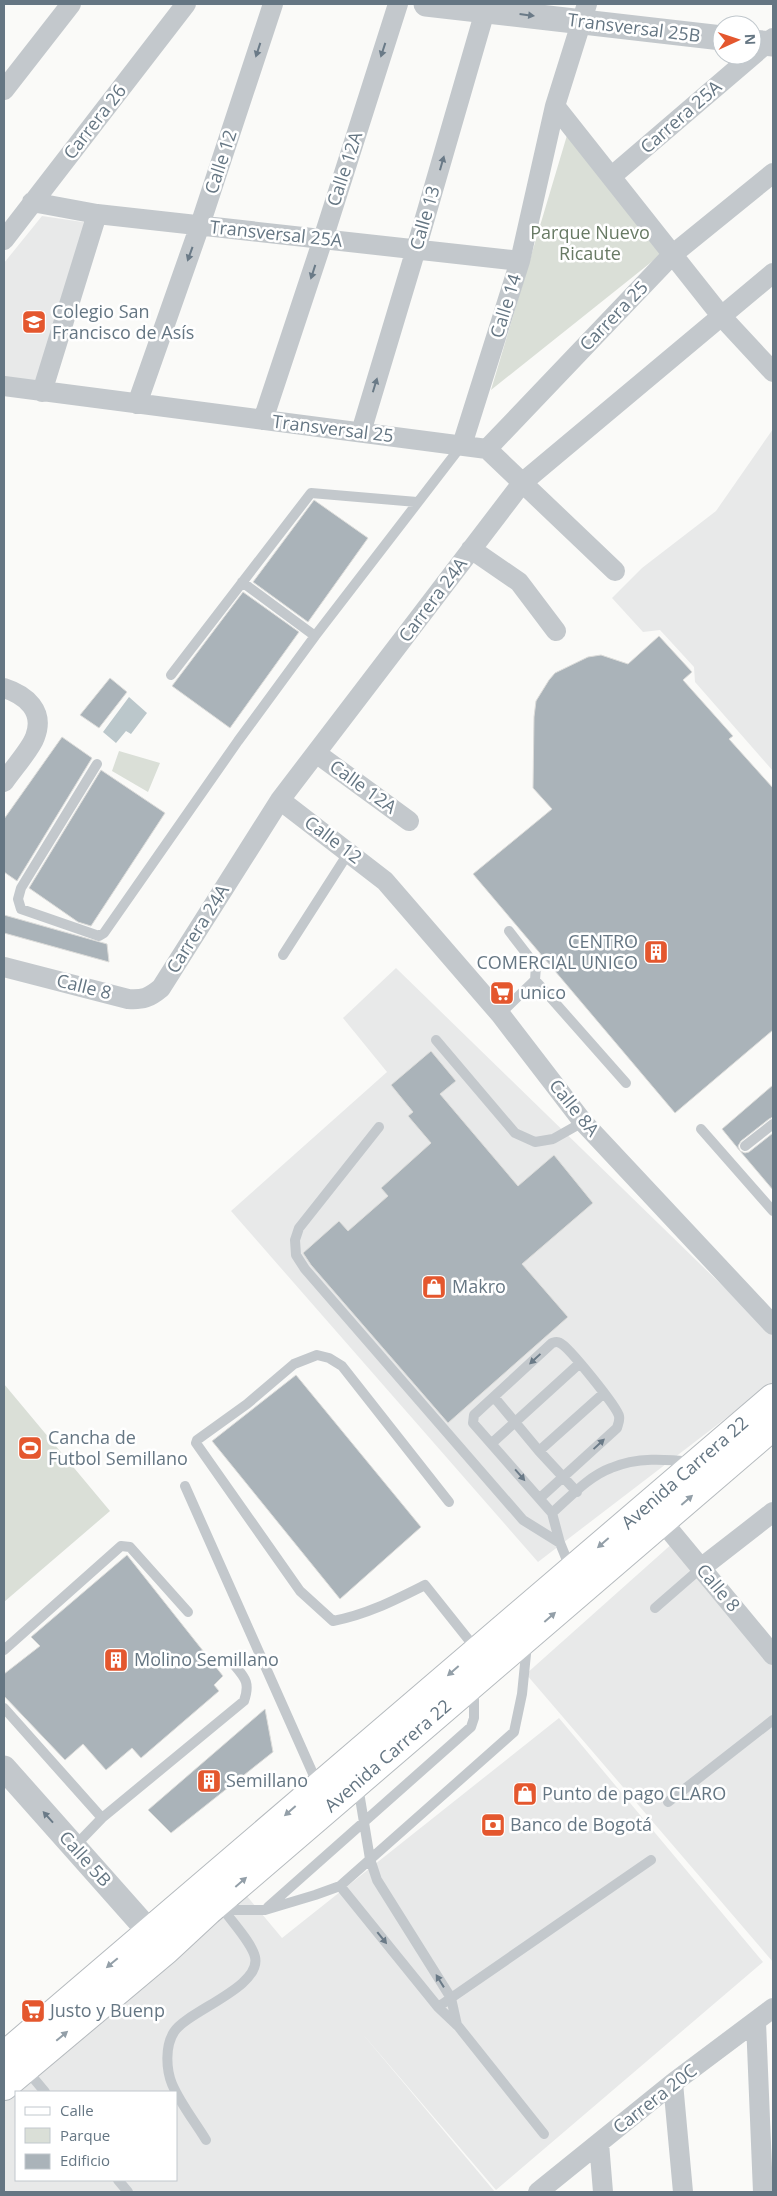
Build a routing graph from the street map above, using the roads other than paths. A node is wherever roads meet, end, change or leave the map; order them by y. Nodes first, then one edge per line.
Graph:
1 (71, 4) edge
2 (186, 4) edge
3 (273, 4) edge
4 (398, 4) edge
5 (426, 4) edge
6 (487, 7) edge
7 (585, 13) edge
8 (712, 36) edge
9 (766, 42) edge
10 (4, 90) edge
11 (555, 106) junction
12 (773, 173) edge
13 (612, 176) junction
14 (32, 202) junction
15 (97, 214) junction
16 (200, 226) junction
17 (323, 239) junction
18 (4, 240) edge
19 (416, 250) junction
20 (672, 256) junction
21 (520, 261) junction
22 (773, 274) edge
23 (722, 317) junction
24 (773, 372) edge
25 (4, 386) edge
26 (42, 392) junction
27 (137, 404) junction
28 (263, 420) junction
29 (361, 432) junction
30 (462, 445) junction
31 (488, 449) junction
32 (522, 483) junction
33 (417, 502) junction
34 (471, 549) junction
35 (615, 571) dead end
36 (242, 582) junction
37 (556, 631) dead end
38 (315, 636) junction
39 (171, 675) dead end
40 (4, 688) edge
41 (316, 753) junction
42 (97, 764) dead end
43 (4, 782) edge
44 (280, 800) junction
45 (408, 820) dead end
46 (349, 852) junction
47 (385, 881) joint
48 (509, 931) dead end
49 (283, 955) dead end
50 (4, 967) edge
51 (535, 980) junction
52 (161, 988) joint
53 (500, 1014) junction
54 (436, 1040) dead end
55 (626, 1083) dead end
56 (583, 1122) junction
57 (773, 1124) edge
58 (378, 1127) dead end
59 (701, 1128) dead end
60 (746, 1146) dead end
61 (773, 1211) edge
62 (773, 1325) edge
63 (580, 1363) junction
64 (604, 1393) junction
65 (494, 1397) junction
66 (773, 1398) edge
67 (514, 1422) junction
68 (773, 1426) edge
69 (492, 1443) junction
70 (539, 1451) junction
71 (698, 1462) junction
72 (563, 1478) junction
73 (185, 1486) dead end
74 (577, 1492) junction
75 (540, 1498) junction
76 (449, 1502) dead end
77 (773, 1512) edge
78 (552, 1513) junction
79 (662, 1521) junction
80 (560, 1543) junction
81 (701, 1568) junction
82 (571, 1570) junction
83 (656, 1608) dead end
84 (188, 1612) dead end
85 (528, 1636) junction
86 (4, 1650) edge
87 (477, 1650) junction
88 (773, 1653) edge
89 (231, 1661) dead end
90 (475, 1682) junction
91 (4, 1708) edge
92 (773, 1720) edge
93 (4, 1768) edge
94 (358, 1782) junction
95 (319, 1786) junction
96 (668, 1802) dead end
97 (102, 1818) junction
98 (364, 1823) junction
99 (74, 1847) junction
100 (370, 1859) junction
101 (651, 1860) dead end
102 (340, 1886) junction
103 (216, 1910) junction
104 (265, 1910) junction
105 (158, 1941) junction
106 (451, 1998) junction
107 (438, 2007) junction
108 (773, 2008) edge
109 (756, 2022) junction
110 (458, 2026) junction
111 (14, 2062) edge
112 (673, 2083) junction
113 (4, 2086) edge
114 (44, 2091) edge
115 (176, 2091) edge
116 (178, 2094) edge
117 (544, 2134) dead end
118 (206, 2140) dead end
119 (598, 2143) junction
120 (119, 2181) edge
121 (128, 2192) edge
122 (538, 2192) edge
123 (604, 2192) edge
124 (683, 2192) edge
125 (763, 2192) edge

1 - 10 street
2 - 14 street, Carrera 26
3 -> 16 street, Calle 12
4 -> 17 street, Calle 12A
5 - 6 street, Transversal 25B
6 -> 7 street, Transversal 25B
19 -> 6 street, Calle 13
7 - 8 street, Transversal 25B
7 - 11 street, Calle 14
9 - 13 street, Carrera 25A
11 - 13 street
11 - 21 street, Calle 14
12 - 20 street, Carrera 25
13 - 20 street
14 - 15 street, Transversal 25A
14 - 18 street, Carrera 26
15 - 16 street, Transversal 25A
15 - 26 street
16 - 17 street, Transversal 25A
16 -> 27 street, Calle 12
17 - 19 street, Transversal 25A
17 -> 28 street, Calle 12A
19 - 21 street, Transversal 25A
29 -> 19 street, Calle 13
20 - 23 street
20 - 31 street, Carrera 25
21 - 30 street, Calle 14
22 - 23 street, Carrera 24A
23 - 24 street
23 - 32 street, Carrera 24A
25 - 26 street, Transversal 25
26 - 27 street, Transversal 25
27 - 28 street, Transversal 25
28 - 29 street, Transversal 25
29 - 30 street, Transversal 25
30 - 31 street, Transversal 25
30 - 33 lane
31 - 32 street
32 - 34 street, Carrera 24A
32 - 35 street
33 - 36 lane
33 - 38 lane
34 - 37 street
34 - 41 street, Carrera 24A
36 - 38 lane
36 - 39 lane
38 - 42 lane
40 - 43 street
41 - 44 street, Carrera 24A
41 - 45 street, Calle 12A
44 - 46 street, Calle 12
44 - 52 street, Carrera 24A
46 - 47 street, Calle 12
46 - 49 lane
47 - 53 street, Calle 8A
48 - 51 lane
50 - 52 street, Calle 8
51 - 53 lane
51 - 55 lane
53 - 56 street, Calle 8A
54 - 56 lane
56 - 62 street, Calle 8A
57 - 60 lane
58 - 80 lane
59 - 61 lane
63 - 64 lane
63 -> 65 lane
63 - 67 lane
64 - 70 lane
72 -> 64 lane
65 - 67 lane
65 - 69 lane
66 - 71 main road, Avenida Carrera 22
67 - 69 lane
67 - 70 lane
79 -> 68 main road, Avenida Carrera 22
69 -> 75 lane
70 - 72 lane
71 - 74 lane
71 -> 82 main road, Avenida Carrera 22
72 - 74 lane
72 - 75 lane
73 - 95 lane
74 - 78 lane
75 - 78 lane
76 - 87 lane
77 - 81 street
78 - 80 lane
79 - 81 street, Calle 8
85 -> 79 main road, Avenida Carrera 22
80 - 82 lane
81 - 83 lane
81 - 88 street, Calle 8
82 - 87 main road, Avenida Carrera 22
84 - 86 lane
85 - 90 main road, Avenida Carrera 22
85 - 100 lane
87 -> 95 main road, Avenida Carrera 22
89 - 97 lane
90 - 94 main road, Avenida Carrera 22
90 - 98 lane
91 - 97 lane
92 - 96 lane
99 -> 93 street, Calle 5B
94 - 98 lane
103 -> 94 main road, Avenida Carrera 22
95 -> 105 main road, Avenida Carrera 22
97 - 99 lane
98 - 100 lane
98 - 104 lane
99 - 105 street, Calle 5B
100 - 102 lane
106 -> 100 lane
101 - 106 lane
102 - 104 lane
102 -> 107 lane
103 - 104 lane
103 - 105 main road, Avenida Carrera 22
103 - 115 lane
105 - 111 main road, Avenida Carrera 22
106 - 107 lane
106 - 110 lane
107 - 110 lane
108 - 109 street, Carrera 20C
109 - 112 street, Carrera 20C
109 - 125 street
110 - 117 lane
111 - 113 main road, Avenida Carrera 22
111 - 114 lane
112 - 119 street, Carrera 20C
112 - 124 street
116 - 118 lane
119 - 122 street, Carrera 20C
119 - 123 street
120 - 121 lane

